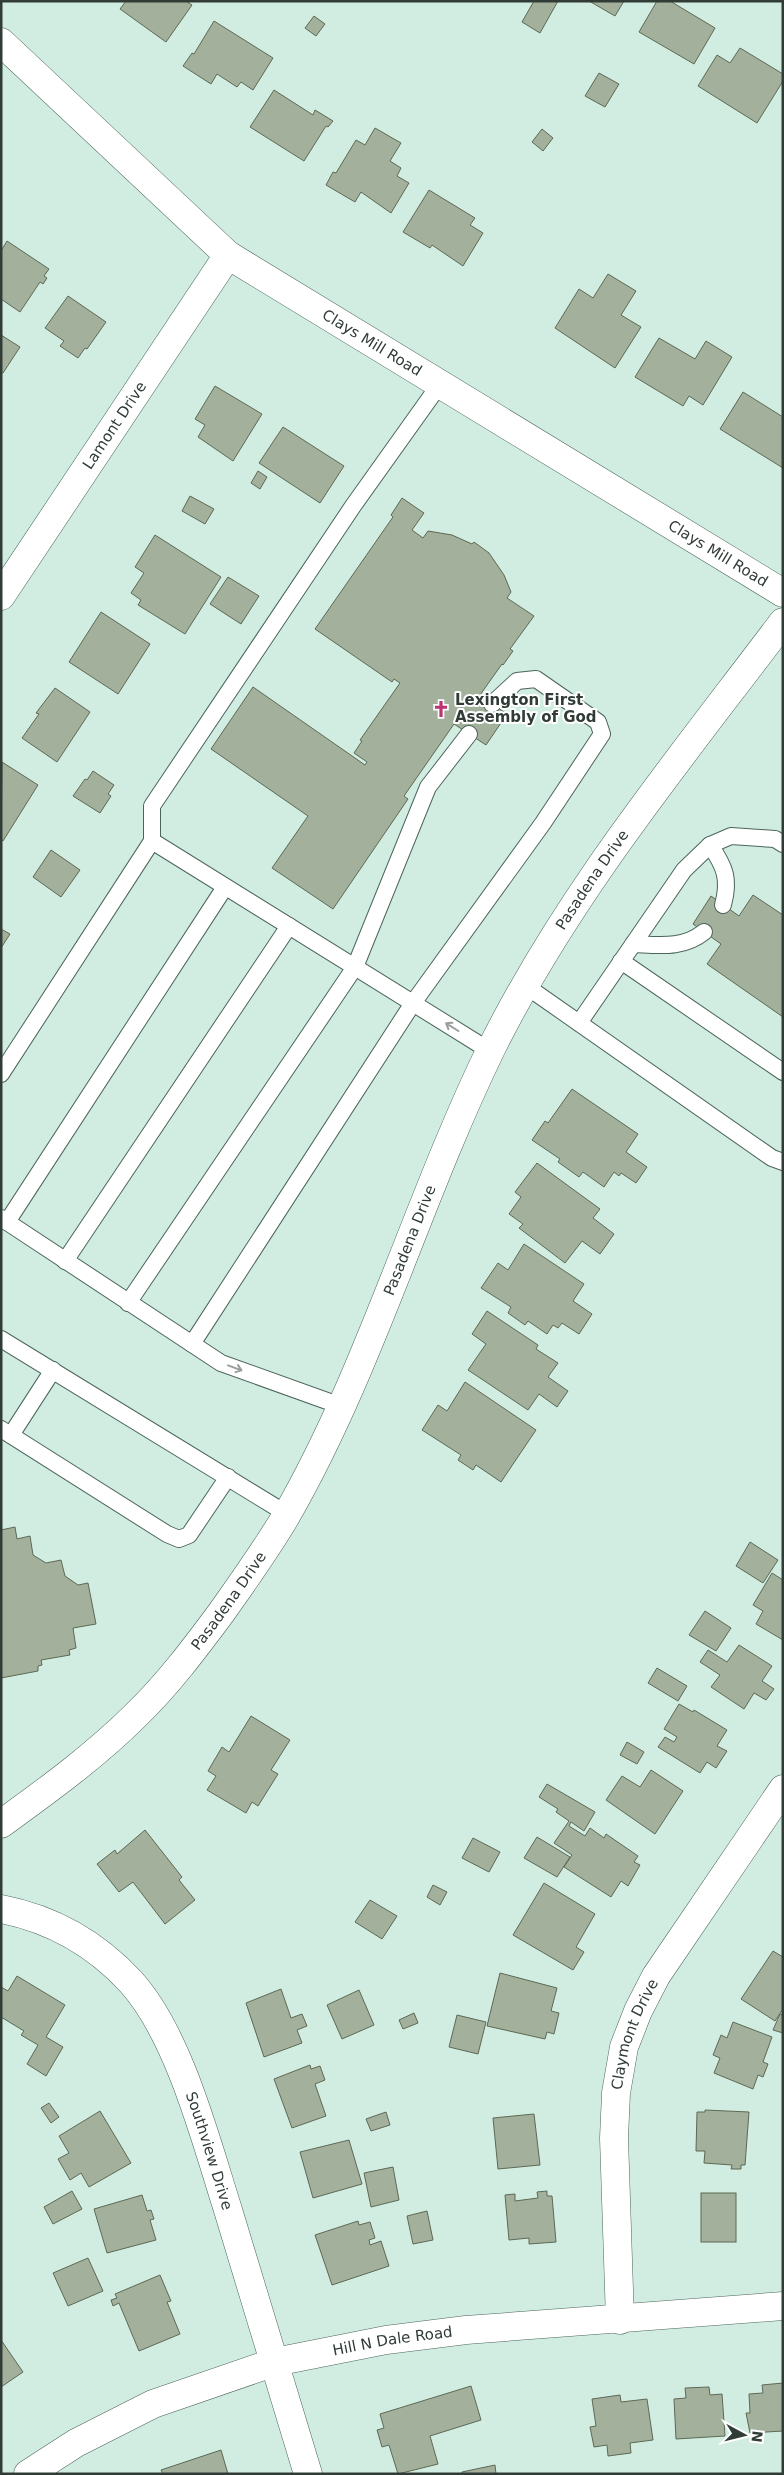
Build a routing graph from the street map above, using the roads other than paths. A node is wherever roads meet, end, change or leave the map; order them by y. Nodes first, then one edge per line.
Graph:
1 (1, 42) edge
2 (228, 255) junction
3 (440, 384) junction
4 (783, 593) edge
5 (1, 596) edge
6 (783, 622) edge
7 (492, 704) dead end
8 (468, 734) dead end
9 (152, 841) junction
10 (783, 844) edge
11 (710, 846) junction
12 (225, 886) junction
13 (723, 905) dead end
14 (288, 926) junction
15 (704, 932) dead end
16 (633, 944) junction
17 (622, 961) junction
18 (355, 967) junction
19 (526, 986) junction
20 (413, 1003) junction
21 (579, 1023) junction
22 (490, 1051) junction
23 (783, 1072) edge
24 (1, 1074) edge
25 (783, 1162) edge
26 (4, 1220) edge
27 (66, 1261) junction
28 (128, 1303) junction
29 (1, 1338) edge
30 (192, 1344) junction
31 (52, 1370) junction
32 (340, 1406) junction
33 (6, 1432) edge
34 (228, 1478) junction
35 (287, 1514) junction
36 (783, 1789) edge
37 (1, 1824) edge
38 (1, 1910) edge
39 (783, 2306) edge
40 (620, 2320) junction
41 (275, 2362) junction
42 (28, 2474) edge
43 (308, 2474) edge

1 - 2 street, Clays Mill Road
2 - 3 street, Clays Mill Road
2 - 5 street, Lamont Drive
3 - 4 street, Clays Mill Road
3 - 9 lane
6 - 19 street, Pasadena Drive
7 - 20 lane
8 - 18 lane
9 - 12 lane
9 - 24 lane
10 - 11 lane
11 - 13 lane
11 - 16 lane
12 - 14 lane
12 - 26 lane
14 - 18 lane
14 - 27 lane
15 - 16 lane
16 - 17 lane
17 - 21 lane
17 - 23 lane
18 - 20 lane
18 - 28 lane
19 - 21 lane
19 - 22 street, Pasadena Drive
22 -> 20 lane
20 - 30 lane
21 - 25 lane
22 - 32 street, Pasadena Drive
26 - 27 lane
27 - 28 lane
28 - 30 lane
29 - 31 lane
30 -> 32 lane
31 - 33 lane
31 - 34 lane
32 - 35 street, Pasadena Drive
33 - 34 lane
34 - 35 lane
35 - 37 street, Pasadena Drive
36 - 40 street, Claymont Drive
38 - 41 street, Southview Drive
39 - 40 street, Hill N Dale Road
40 - 41 street, Hill N Dale Road
41 - 42 street, Hill N Dale Road
41 - 43 street, Southview Drive

